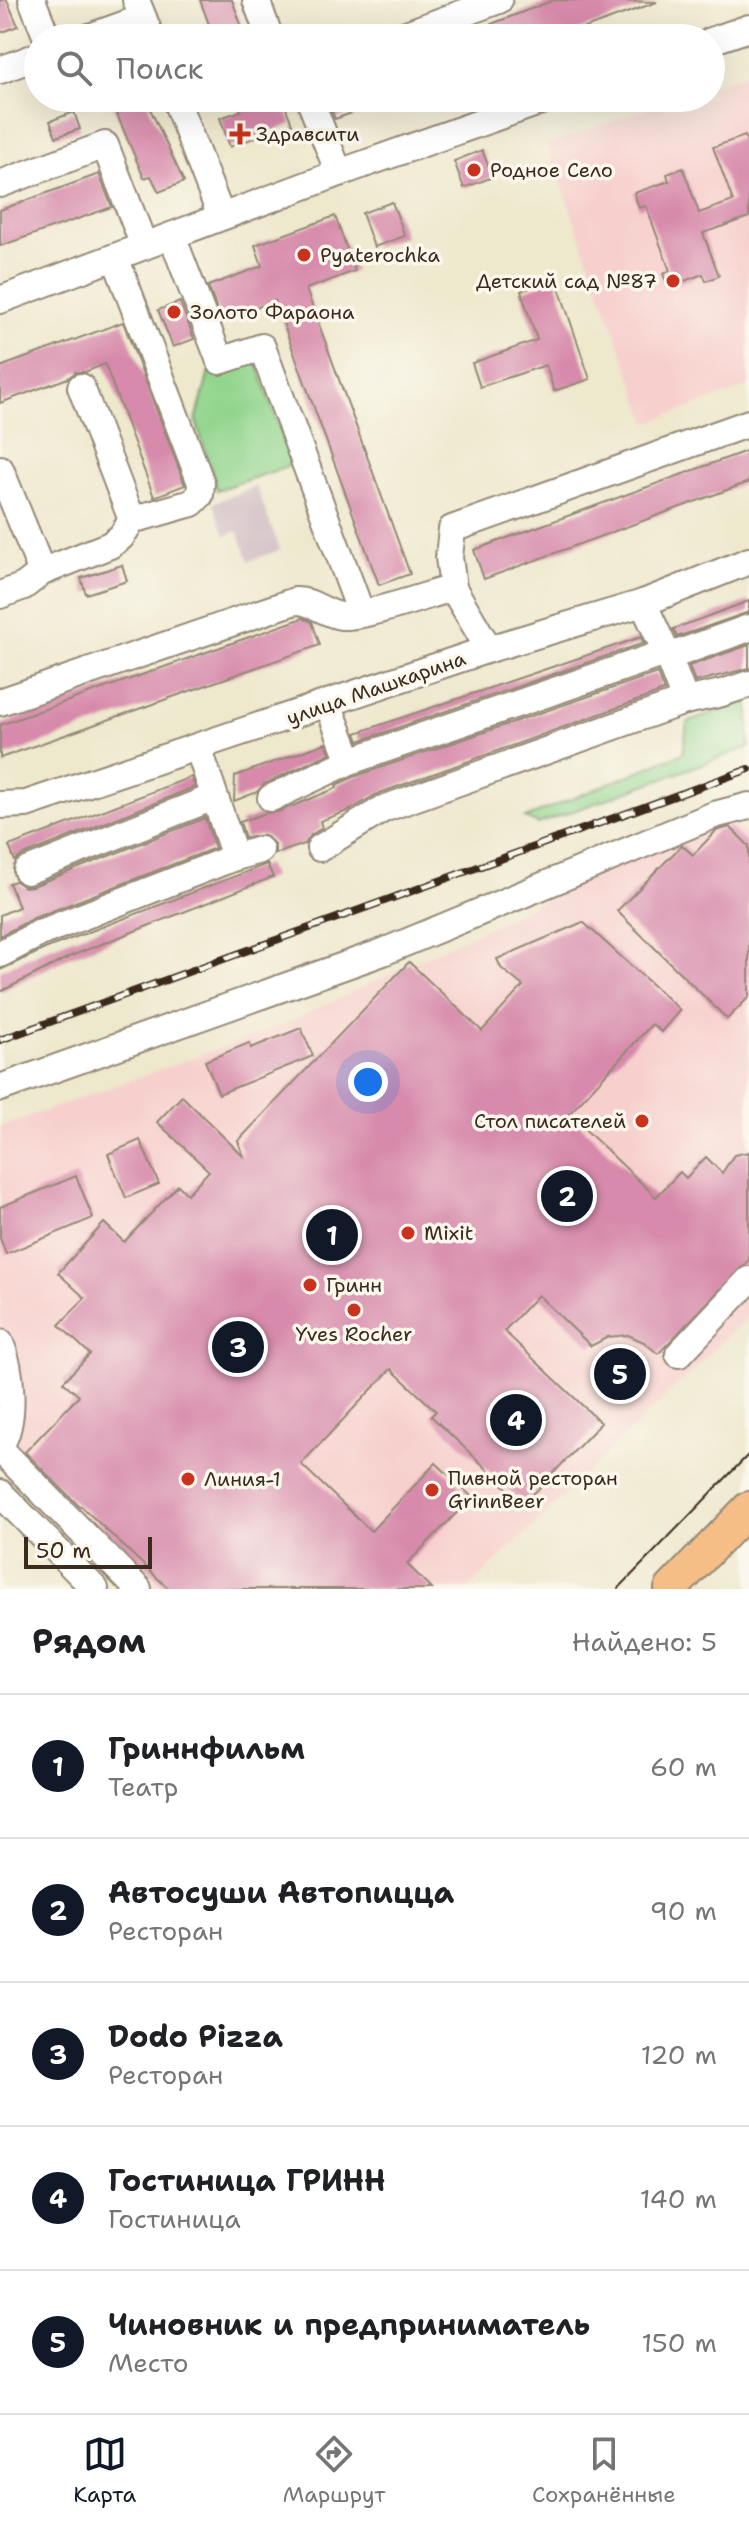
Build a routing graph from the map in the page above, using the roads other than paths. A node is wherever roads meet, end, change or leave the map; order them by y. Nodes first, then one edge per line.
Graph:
1 (32, 0) edge
2 (256, 0) edge
3 (499, 0) edge
4 (41, 24) edge
5 (265, 24) edge
6 (433, 24) edge
7 (749, 28) edge
8 (725, 36) edge
9 (24, 61) edge
10 (0, 70) edge
11 (180, 112) edge
12 (315, 112) edge
13 (511, 112) edge
14 (339, 173) junction
15 (0, 184) edge
16 (221, 216) junction
17 (172, 236) junction
18 (144, 246) junction
19 (115, 257) junction
20 (0, 300) edge
21 (81, 387) dead end
22 (749, 423) edge
23 (0, 469) edge
24 (132, 520) junction
25 (749, 561) edge
26 (42, 572) junction
27 (453, 588) junction
28 (0, 595) edge
29 (643, 603) junction
30 (361, 613) junction
31 (749, 628) edge
32 (489, 649) junction
33 (667, 654) junction
34 (749, 684) edge
35 (685, 701) junction
36 (0, 702) edge
37 (328, 704) junction
38 (198, 747) junction
39 (350, 761) junction
40 (214, 797) junction
41 (271, 798) dead end
42 (0, 805) edge
43 (749, 806) edge
44 (320, 848) dead end
45 (27, 871) dead end
46 (0, 954) edge
47 (0, 1088) edge
48 (749, 1280) edge
49 (0, 1343) edge
50 (679, 1354) dead end
51 (0, 1448) edge
52 (0, 1493) edge
53 (749, 1508) edge
54 (95, 1589) edge
55 (138, 1589) edge
56 (671, 1589) edge

1 - 4 street
2 - 5 street
3 - 6 street
7 - 8 street
9 - 10 street
11 - 16 street
12 - 14 street
13 - 14 street
14 - 16 street
15 - 18 street
16 - 17 street
17 - 18 street
17 - 30 street
18 - 19 street
19 - 20 street
19 - 24 street
21 - 24 street
22 - 27 street
23 - 26 street
24 - 26 street
25 - 29 street, улица Машкарина
26 - 28 street
27 - 30 street
27 - 32 street
29 - 32 street, улица Машкарина
29 - 33 street
30 - 36 street
31 - 33 street
32 - 37 street, улица Машкарина
33 - 35 street
33 - 39 street
34 - 35 street
35 - 44 street
37 - 38 street, улица Машкарина
37 - 39 street
38 - 40 street
38 - 42 street, улица Машкарина
39 - 41 street
40 - 45 street
40 - 46 street
43 - 47 street
48 - 50 street
49 - 51 street
51 - 55 street
52 - 54 street
53 - 56 main road

